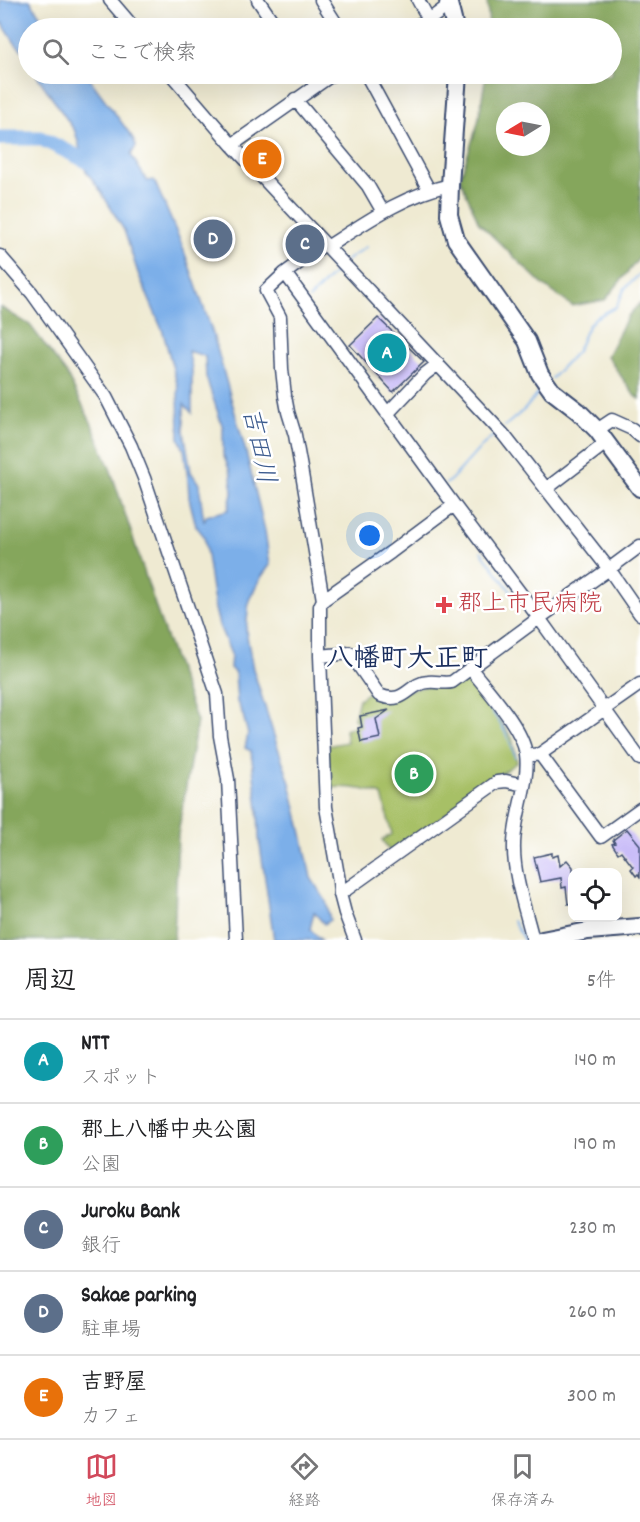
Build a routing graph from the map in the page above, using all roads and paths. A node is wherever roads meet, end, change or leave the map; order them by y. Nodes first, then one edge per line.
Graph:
1 (110, 0) edge
2 (321, 0) edge
3 (418, 0) edge
4 (260, 1) edge
5 (448, 3) edge
6 (125, 18) edge
7 (271, 18) edge
8 (333, 18) edge
9 (428, 18) edge
10 (431, 18) edge
11 (452, 18) edge
12 (180, 84) edge
13 (371, 84) edge
14 (457, 84) edge
15 (316, 85) edge
16 (295, 99) junction
17 (232, 145) junction
18 (450, 185) junction
19 (429, 190) junction
20 (382, 212) junction
21 (326, 246) junction
22 (0, 256) edge
23 (285, 273) junction
24 (438, 364) junction
25 (387, 414) junction
26 (601, 436) junction
27 (640, 436) edge
28 (640, 488) edge
29 (546, 489) junction
30 (454, 505) junction
31 (640, 546) edge
32 (609, 569) junction
33 (322, 600) junction
34 (640, 614) edge
35 (538, 618) junction
36 (320, 656) junction
37 (471, 669) junction
38 (640, 684) edge
39 (604, 710) junction
40 (525, 753) junction
41 (540, 754) junction
42 (640, 759) edge
43 (524, 785) junction
44 (640, 809) edge
45 (340, 894) junction
46 (640, 927) edge
47 (356, 938) edge
48 (236, 940) edge
49 (533, 940) edge
50 (542, 940) edge

1 - 6 street
2 - 8 street
3 - 9 street
4 - 7 street
5 - 10 street
5 - 11 highway
12 - 17 street
13 - 19 street
14 - 18 highway
15 - 16 street
16 - 17 street
16 - 20 street
17 - 21 street
18 - 19 street
18 - 26 highway
19 - 20 street
20 - 21 street
21 - 23 street
21 - 24 street
22 - 48 street
23 - 25 street
23 - 33 street
24 - 25 street
24 - 29 street
25 - 30 street
26 - 27 street
26 - 28 highway
26 - 29 street
29 - 32 street
30 - 33 street
30 - 35 street
31 - 32 street
32 - 34 street
32 - 35 street
33 - 36 street
35 - 37 street
35 - 39 street
36 - 37 street
36 - 45 street
37 - 40 street
38 - 39 street
39 - 41 street
39 - 42 street
40 - 41 street
40 - 43 street
41 - 44 street
43 - 45 street
43 - 49 street
45 - 47 street
46 - 50 highway

